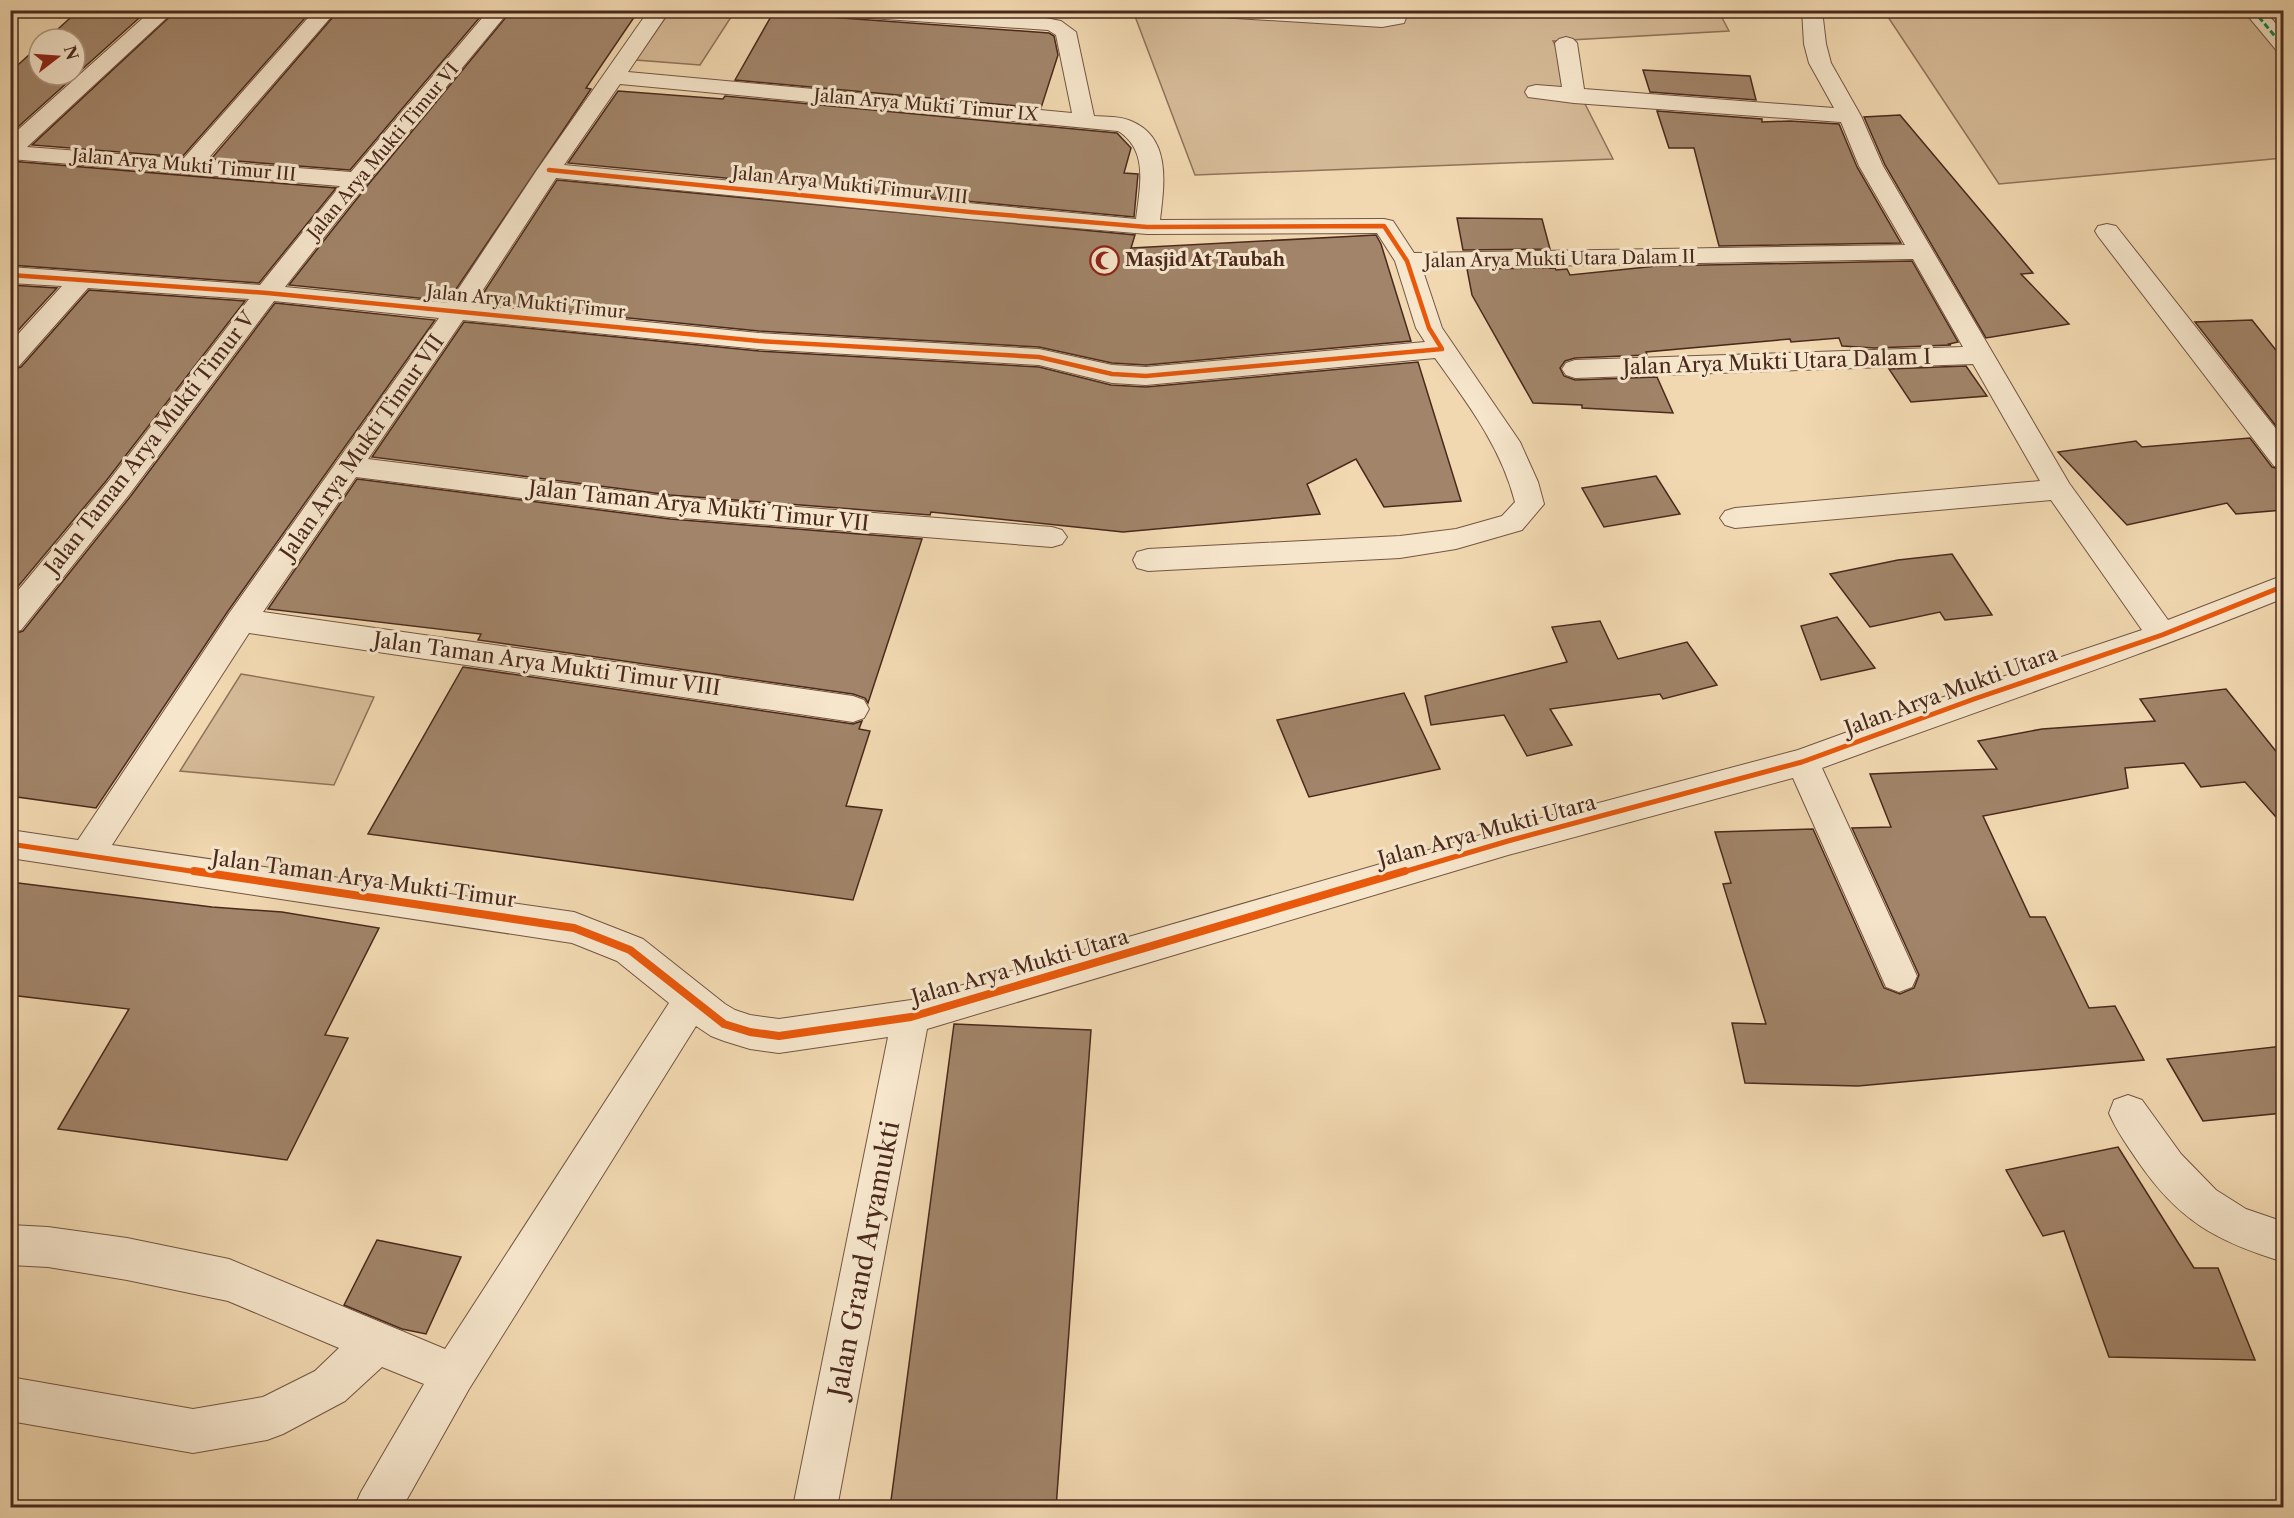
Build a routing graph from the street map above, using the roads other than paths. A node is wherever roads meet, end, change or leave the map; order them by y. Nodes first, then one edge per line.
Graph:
1 (165, 10) edge
2 (327, 10) edge
3 (500, 10) edge
4 (660, 10) edge
5 (840, 10) edge
6 (1203, 10) edge
7 (1401, 10) edge
8 (1812, 10) edge
9 (2253, 10) edge
10 (1566, 43) dead end
11 (2283, 47) edge
12 (615, 77) junction
13 (1536, 92) dead end
14 (1574, 96) junction
15 (1850, 116) junction
16 (1084, 119) junction
17 (10, 151) edge
18 (190, 165) junction
19 (549, 170) junction
20 (357, 180) junction
21 (1147, 227) junction
22 (2107, 231) dead end
23 (1919, 252) junction
24 (1407, 261) junction
25 (10, 275) edge
26 (81, 281) junction
27 (267, 293) junction
28 (457, 310) junction
29 (1442, 349) junction
30 (1979, 355) junction
31 (10, 360) edge
32 (1575, 369) dead end
33 (2283, 459) edge
34 (348, 466) junction
35 (2059, 489) junction
36 (1735, 518) dead end
37 (1052, 537) dead end
38 (1148, 560) dead end
39 (2283, 586) edge
40 (241, 620) junction
41 (10, 622) edge
42 (2162, 635) junction
43 (853, 709) dead end
44 (1802, 762) junction
45 (10, 844) edge
46 (87, 855) junction
47 (1899, 976) dead end
48 (691, 1001) junction
49 (911, 1017) junction
50 (2128, 1113) dead end
51 (2283, 1242) edge
52 (10, 1245) edge
53 (376, 1343) junction
54 (454, 1374) junction
55 (10, 1399) edge
56 (817, 1502) dead end
57 (377, 1508) edge

1 - 17 street
2 - 18 street
3 - 20 street, Jalan Arya Mukti Timur VI
4 - 12 street, Jalan Arya Mukti Timur VII
5 - 16 street
6 - 7 lane
8 - 15 street
9 - 11 street
10 - 14 street
12 - 16 street, Jalan Arya Mukti Timur IX
12 - 19 street, Jalan Arya Mukti Timur VII
13 - 14 street
14 - 15 street
15 - 23 street
16 - 21 street, Jalan Arya Mukti Timur IX
17 - 18 street, Jalan Arya Mukti Timur III
18 - 20 street, Jalan Arya Mukti Timur III
19 - 21 street, Jalan Arya Mukti Timur VIII
19 - 28 street, Jalan Arya Mukti Timur VII
20 - 27 street, Jalan Arya Mukti Timur VI
21 - 24 street, Jalan Arya Mukti Utara Dalam II
22 - 33 street
23 - 24 street, Jalan Arya Mukti Utara Dalam II
23 - 30 street
24 - 29 street
25 - 26 street, Jalan Arya Mukti Timur
26 - 27 street, Jalan Arya Mukti Timur
26 - 31 street
27 - 28 street, Jalan Arya Mukti Timur
27 - 41 street, Jalan Taman Arya Mukti Timur V
28 - 29 street, Jalan Arya Mukti Timur
28 - 34 street, Jalan Arya Mukti Timur VII
29 - 38 street
30 - 32 street, Jalan Arya Mukti Utara Dalam I
30 - 35 street
34 - 37 street, Jalan Taman Arya Mukti Timur VII
34 - 40 street, Jalan Arya Mukti Timur VII
35 - 36 street
35 - 42 street
39 - 42 street, Jalan Arya Mukti Utara
40 - 43 street, Jalan Taman Arya Mukti Timur VIII
40 - 46 street, Jalan Arya Mukti Timur VII
42 - 44 street, Jalan Arya Mukti Utara
44 - 47 street
44 - 49 street, Jalan Arya Mukti Utara
45 - 46 street, Jalan Taman Arya Mukti Timur
46 - 48 street, Jalan Taman Arya Mukti Timur
48 - 49 street, Jalan Arya Mukti Utara
48 - 54 street
49 - 56 street, Jalan Grand Aryamukti
50 - 51 street
52 - 53 street
53 - 54 street
53 - 55 street
54 - 57 street

